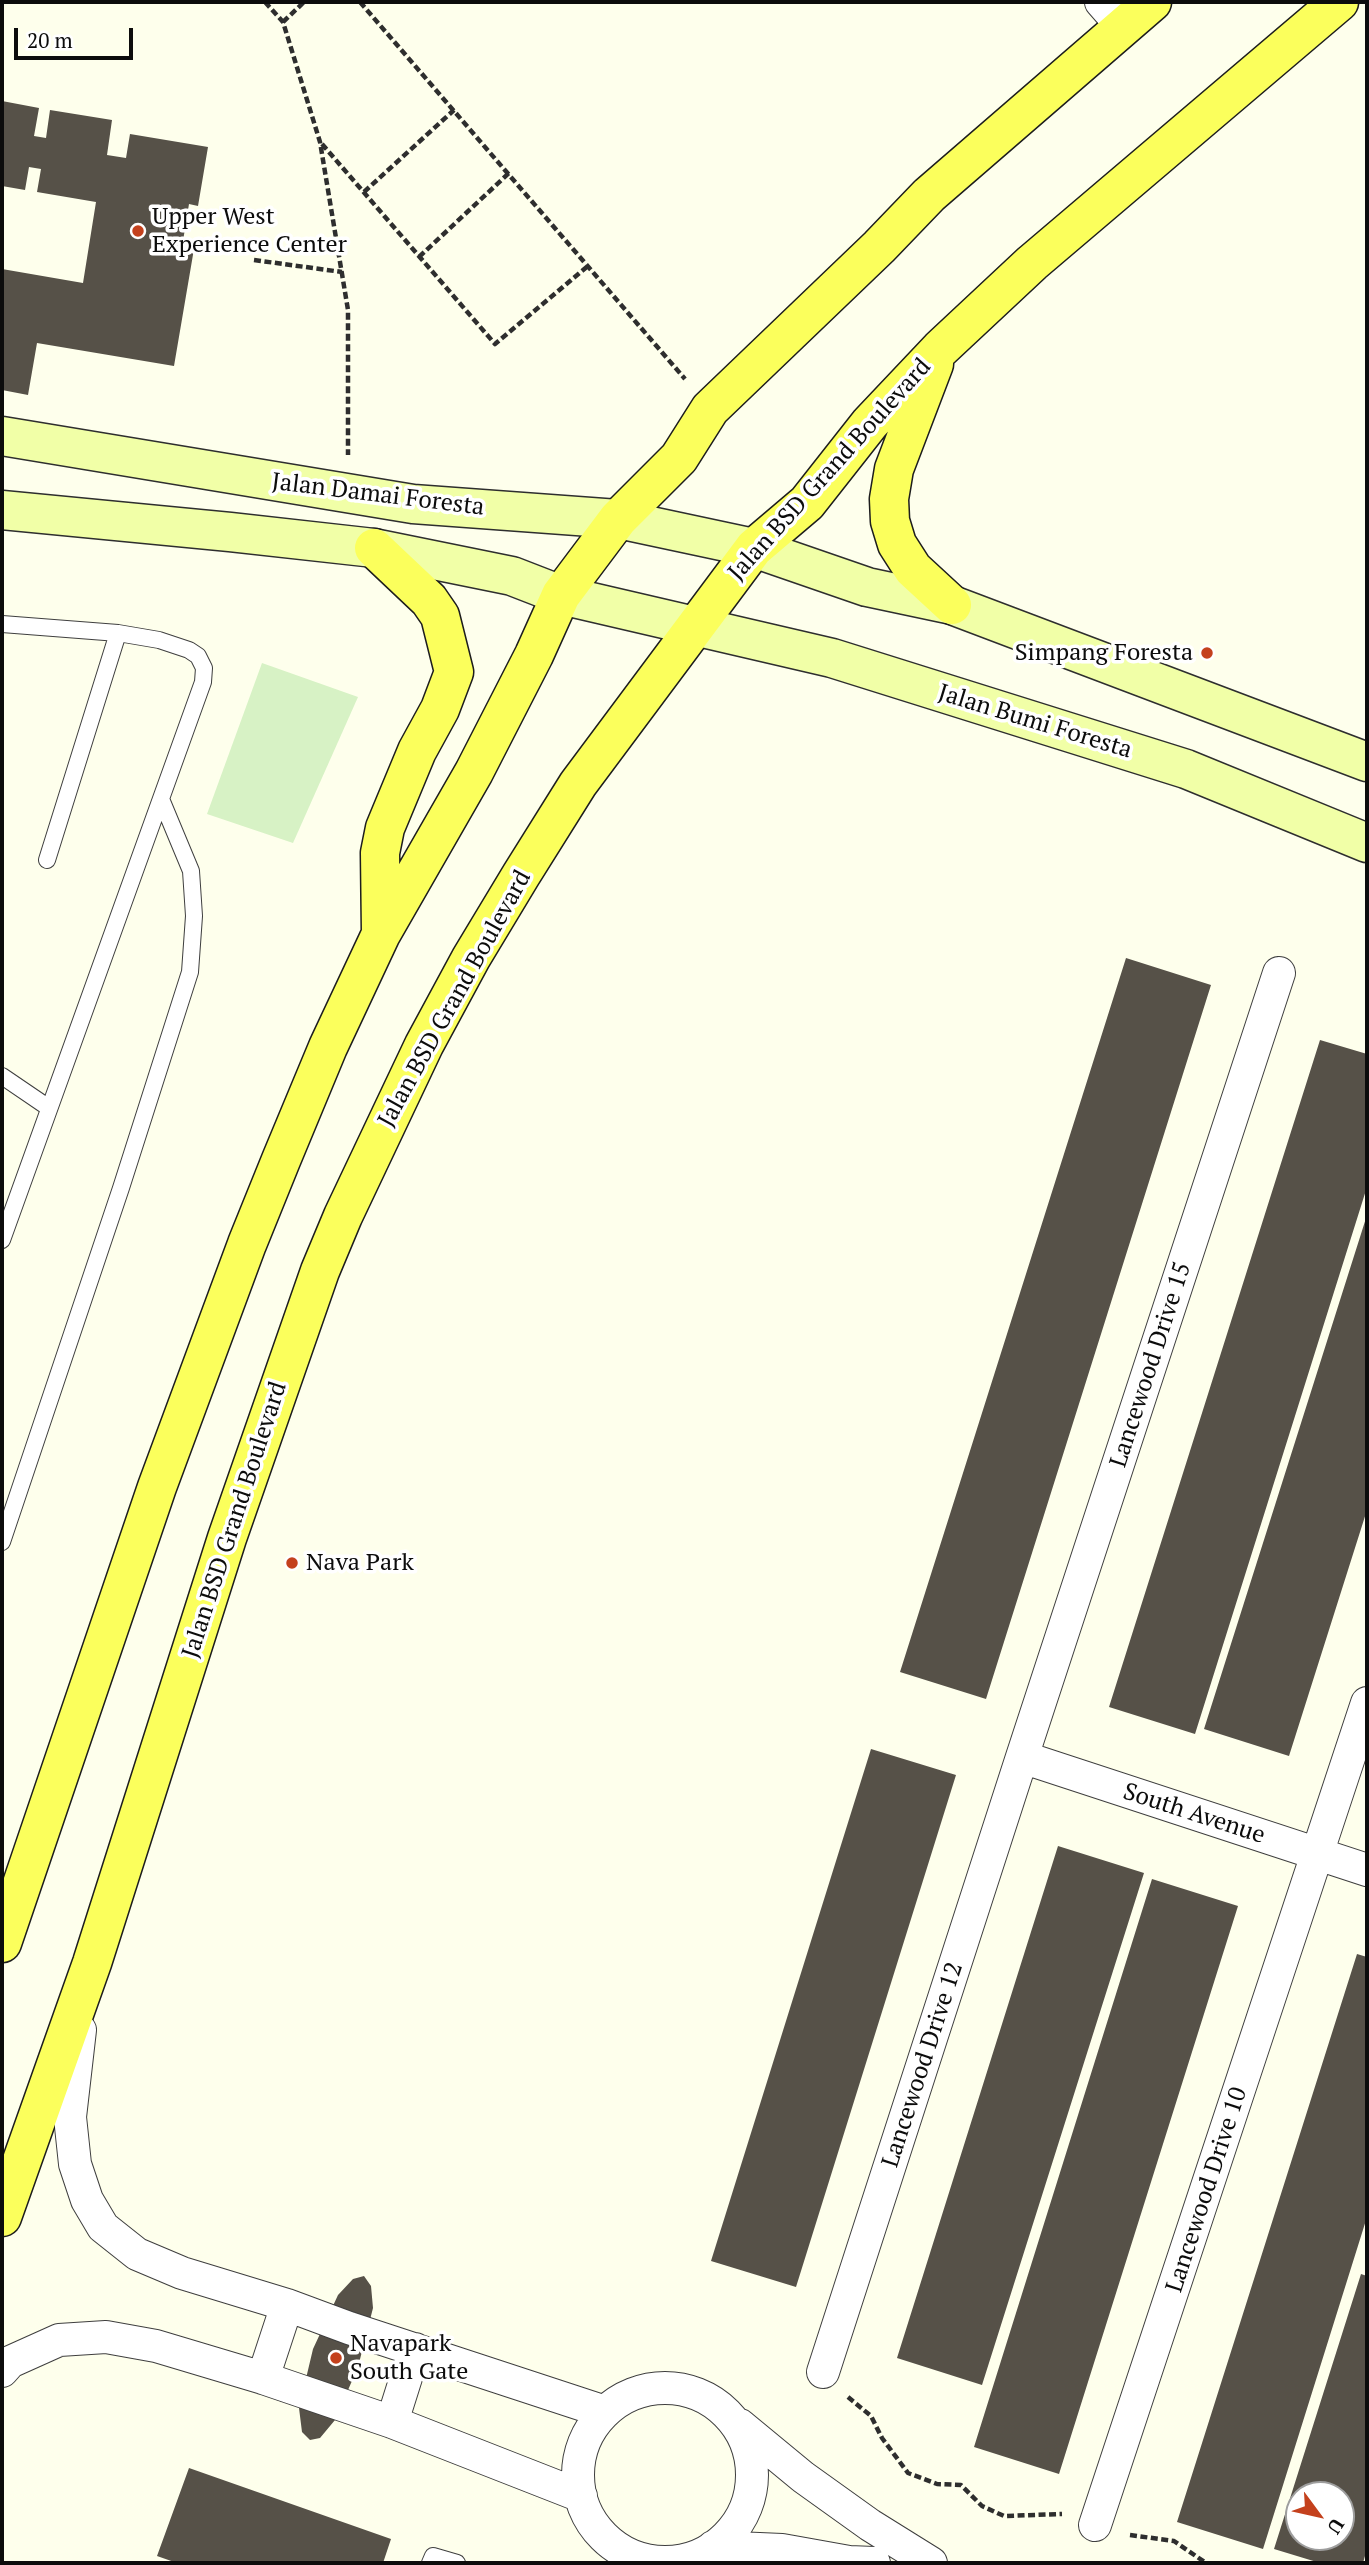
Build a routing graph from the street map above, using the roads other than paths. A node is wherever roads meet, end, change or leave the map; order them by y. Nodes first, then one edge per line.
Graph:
1 (1153, 2) edge
2 (1339, 2) edge
3 (1112, 14) edge
4 (940, 349) junction
5 (2, 436) edge
6 (2, 510) edge
7 (618, 519) junction
8 (374, 548) junction
9 (754, 548) junction
10 (561, 595) junction
11 (952, 605) junction
12 (2, 624) edge
13 (694, 627) junction
14 (118, 633) junction
15 (1367, 762) edge
16 (161, 799) junction
17 (1367, 843) edge
18 (47, 860) dead end
19 (381, 934) junction
20 (1279, 973) dead end
21 (2, 1076) edge
22 (49, 1108) junction
23 (2, 1240) edge
24 (2, 1542) edge
25 (1367, 1703) edge
26 (1022, 1757) junction
27 (1318, 1854) junction
28 (1367, 1870) edge
29 (2, 1943) edge
30 (92, 1963) junction
31 (2, 2217) edge
32 (287, 2305) junction
33 (415, 2349) junction
34 (2, 2371) edge
35 (823, 2372) road end
36 (263, 2378) junction
37 (605, 2412) junction
38 (729, 2415) junction
39 (392, 2422) junction
40 (581, 2496) junction
41 (1095, 2525) road end
42 (597, 2529) junction
43 (703, 2555) edge
44 (430, 2563) edge
45 (457, 2563) edge
46 (605, 2563) edge
47 (874, 2563) edge
48 (931, 2563) edge

1 - 3 main road
2 - 4 main road, Jalan BSD Grand Boulevard
3 - 7 main road
4 - 9 main road, Jalan BSD Grand Boulevard
4 - 11 main road
5 - 7 main road, Jalan Damai Foresta
6 - 8 main road
7 - 9 main road, Jalan Damai Foresta
7 - 10 main road
8 - 10 main road
8 - 19 main road
9 - 11 main road
9 - 13 main road, Jalan BSD Grand Boulevard
10 - 13 main road
10 - 19 main road
11 - 15 main road
12 - 14 lane
13 - 17 main road, Jalan Bumi Foresta
13 - 30 main road, Jalan BSD Grand Boulevard
14 - 16 lane
14 - 18 lane
16 - 22 lane
16 - 24 lane
19 - 29 main road
20 - 26 street, Lancewood Drive 15
21 - 22 lane
22 - 23 lane
25 - 27 street, Lancewood Drive 10
26 - 27 street, South Avenue
26 - 35 street, Lancewood Drive 12
27 - 28 street, South Avenue
27 - 41 street, Lancewood Drive 10
30 - 31 main road, Jalan BSD Grand Boulevard
30 - 32 street
32 - 33 street
32 - 36 street
33 - 37 street
33 - 39 street
34 - 36 street
36 - 39 street
37 - 38 street
37 - 40 street
38 - 43 street
38 - 48 street
39 - 40 street
40 - 42 street
42 - 43 street
42 - 46 street
43 - 47 street
44 - 45 lane

